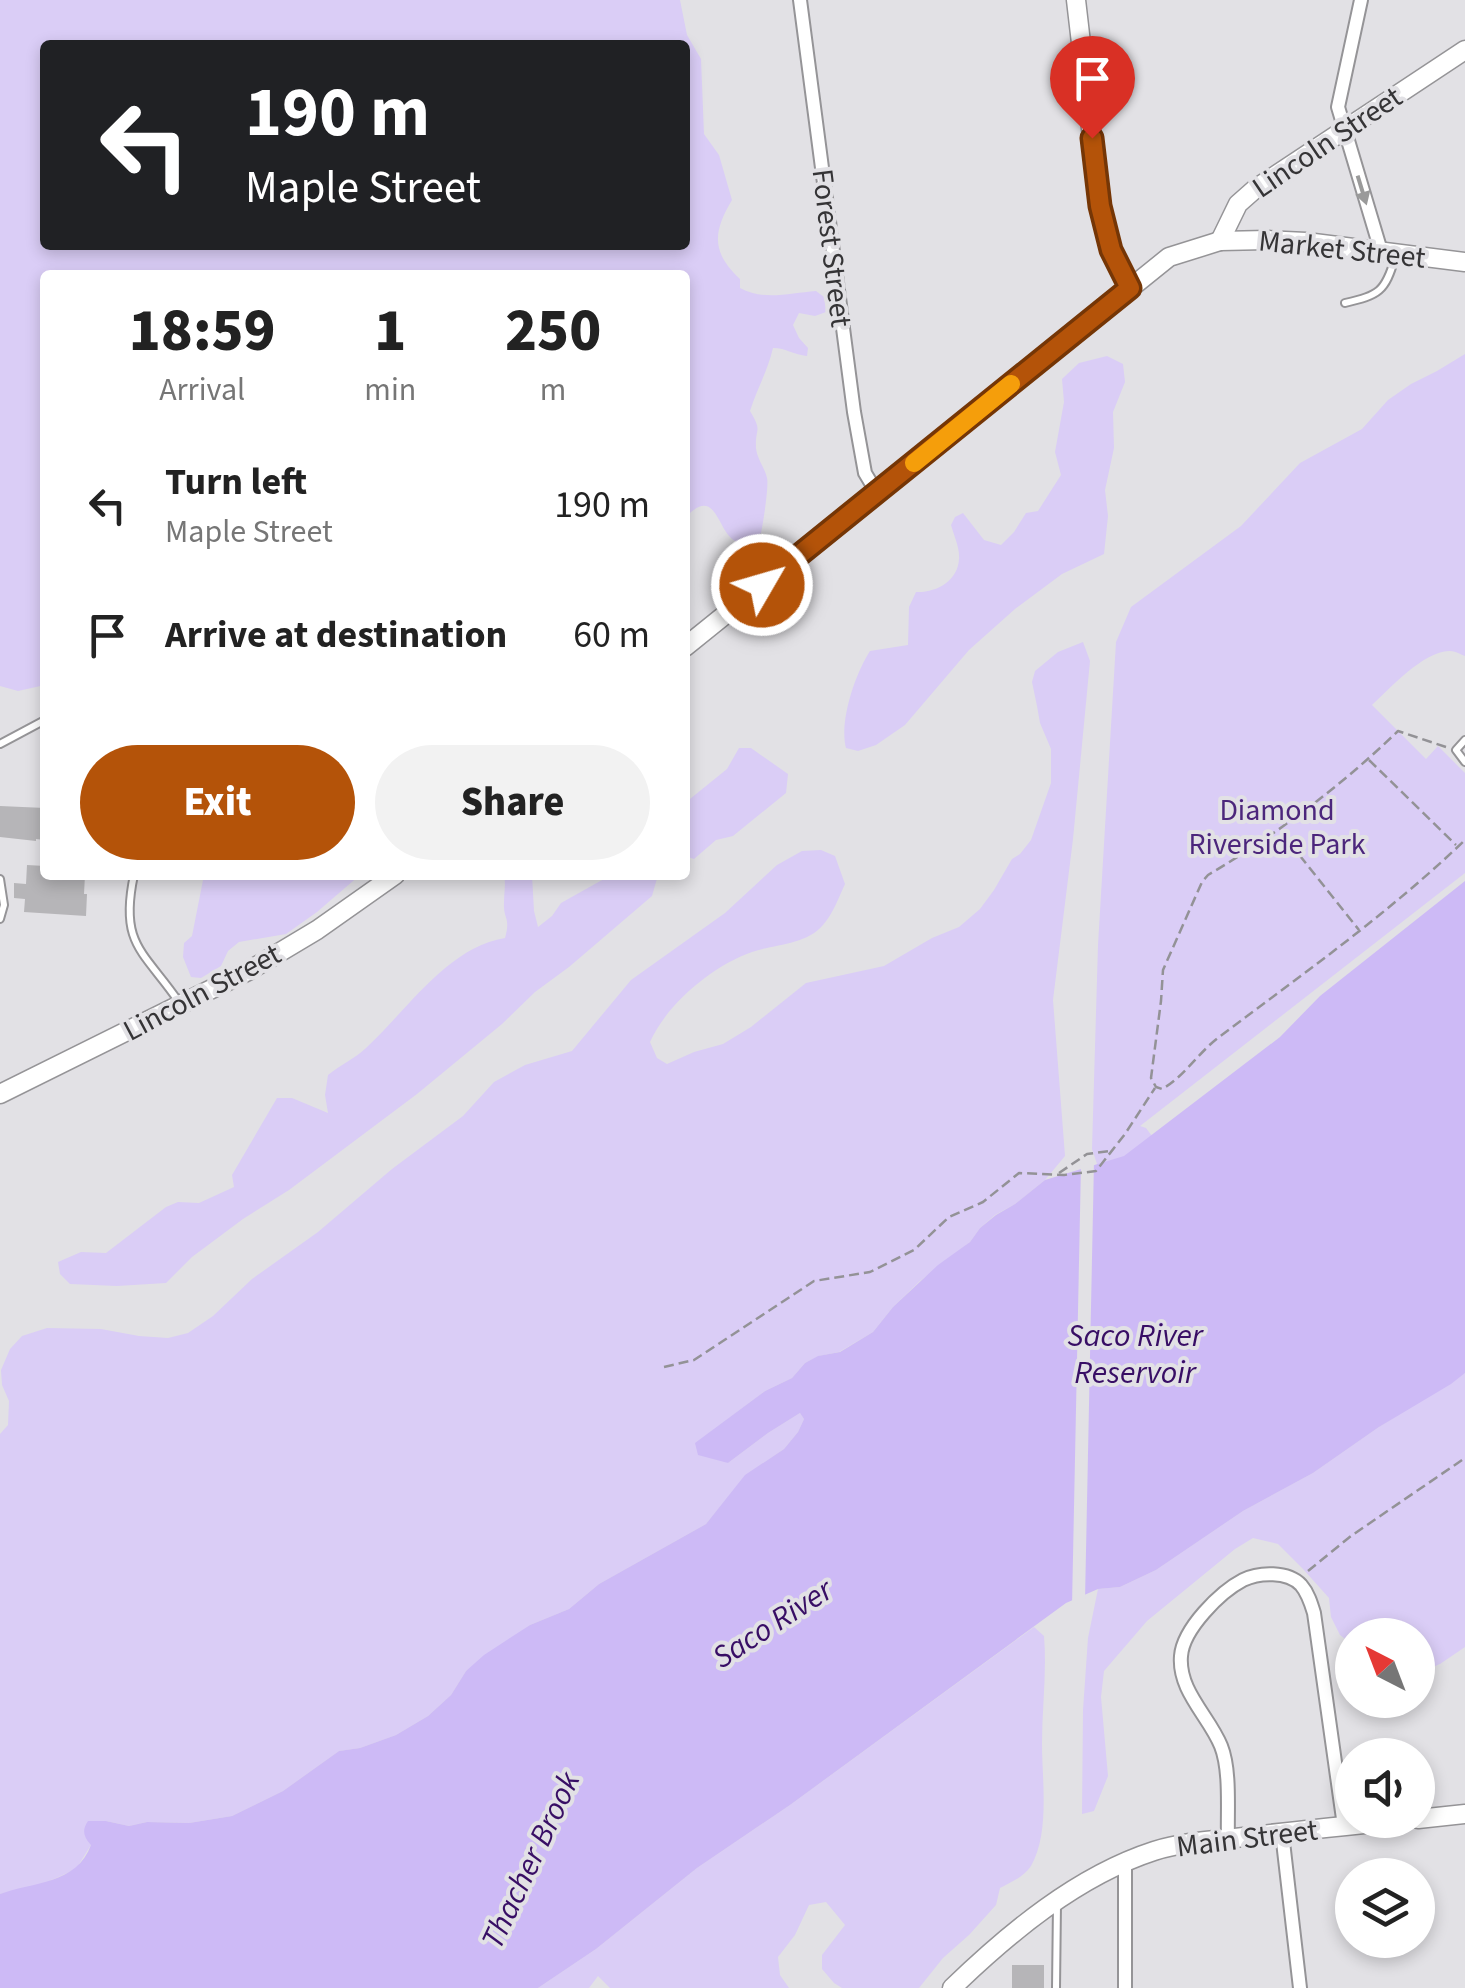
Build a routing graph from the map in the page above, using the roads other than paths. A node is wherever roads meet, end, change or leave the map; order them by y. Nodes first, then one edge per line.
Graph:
1 (800, 0) edge
2 (1076, 0) edge
3 (1361, 0) edge
4 (1465, 50) edge
5 (1344, 129) junction
6 (1220, 242) junction
7 (1389, 252) junction
8 (1465, 262) edge
9 (1130, 288) junction
10 (1345, 303) dead end
11 (877, 493) junction
12 (690, 642) edge
13 (40, 723) edge
14 (1465, 740) edge
15 (0, 744) edge
16 (1465, 762) edge
17 (0, 880) edge
18 (133, 880) edge
19 (388, 880) edge
20 (0, 919) edge
21 (182, 1005) junction
22 (1, 1092) edge
23 (1335, 1760) edge
24 (1465, 1814) edge
25 (1435, 1817) edge
26 (1335, 1827) edge
27 (1282, 1832) junction
28 (1228, 1838) junction
29 (1125, 1864) junction
30 (1058, 1901) junction
31 (960, 1985) edge
32 (1056, 1988) edge
33 (1125, 1988) edge
34 (1300, 1988) edge

1 - 11 street, Forest Street
2 - 9 street
3 - 5 street
4 - 5 street, Lincoln Street
5 - 6 street, Lincoln Street
5 -> 7 street
6 - 7 street, Market Street
6 - 9 street
7 - 8 street, Market Street
7 - 10 lane
9 - 11 street
11 - 12 street
13 - 15 lane
14 - 16 lane
17 - 20 lane
18 - 21 lane
19 - 21 street, Lincoln Street
21 - 22 street, Lincoln Street
23 - 28 street
24 - 25 street
26 - 27 street, Main Street
27 - 28 street, Main Street
27 - 34 street
28 - 29 street, Main Street
29 - 30 street, Main Street
29 - 33 street
30 - 31 street, Main Street
30 - 32 lane

